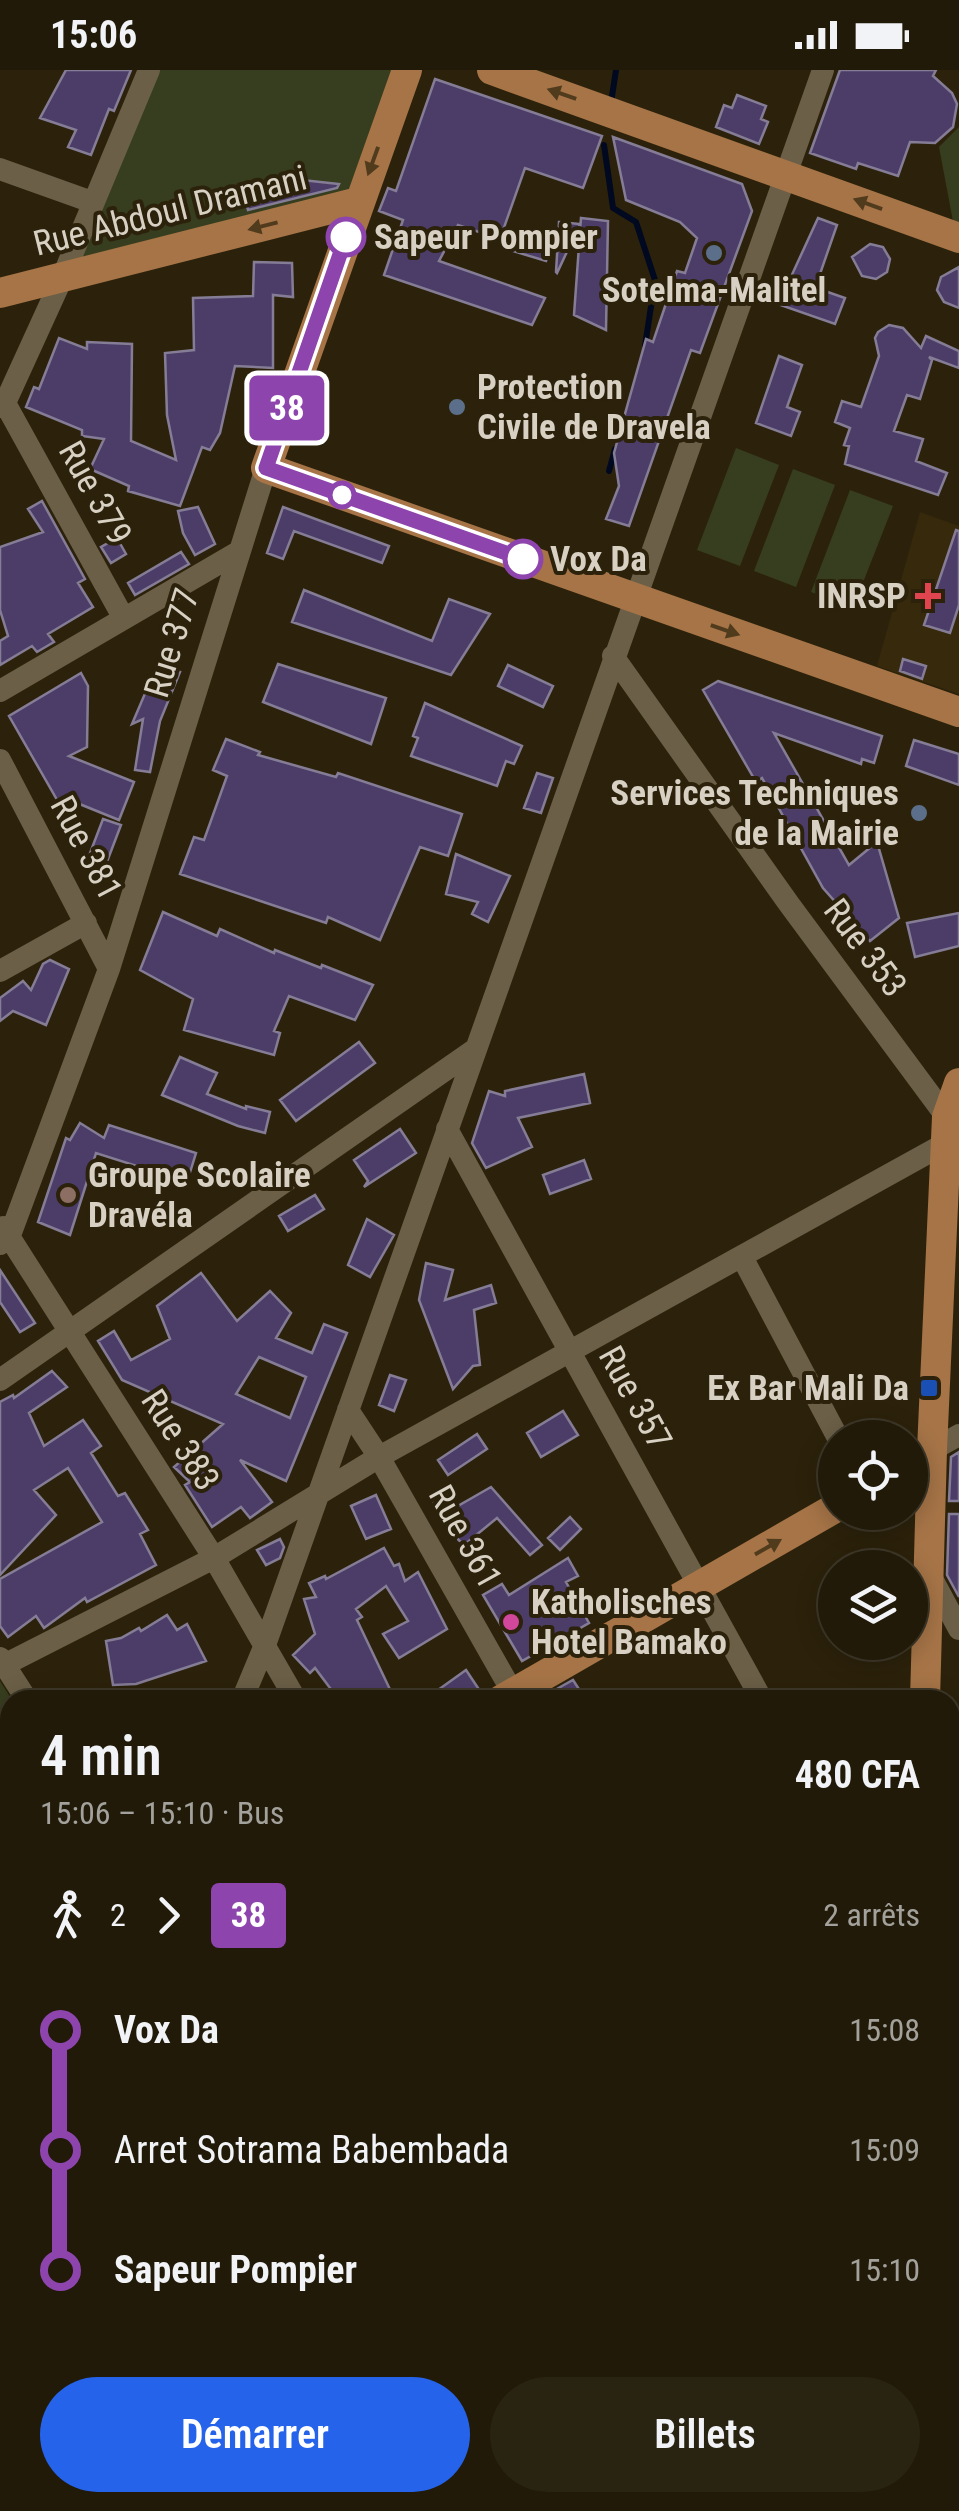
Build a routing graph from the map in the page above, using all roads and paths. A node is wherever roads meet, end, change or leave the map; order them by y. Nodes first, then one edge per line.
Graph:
1 (149, 70) edge
2 (407, 70) edge
3 (492, 70) edge
4 (823, 70) edge
5 (0, 169) edge
6 (787, 174) junction
7 (92, 202) junction
8 (358, 202) junction
9 (959, 238) edge
10 (63, 276) junction
11 (0, 293) edge
12 (2, 405) edge
13 (266, 468) junction
14 (240, 551) junction
15 (633, 598) junction
16 (123, 617) junction
17 (613, 656) junction
18 (0, 692) edge
19 (959, 712) edge
20 (0, 760) edge
21 (86, 924) junction
22 (109, 969) junction
23 (0, 971) edge
24 (474, 1050) junction
25 (959, 1083) edge
26 (953, 1128) edge
27 (446, 1129) junction
28 (3, 1234) edge
29 (742, 1257) junction
30 (70, 1333) junction
31 (570, 1352) junction
32 (0, 1380) edge
33 (348, 1410) junction
34 (828, 1420) edge
35 (925, 1420) edge
36 (959, 1435) edge
37 (928, 1452) edge
38 (380, 1457) junction
39 (318, 1494) junction
40 (818, 1518) edge
41 (927, 1530) edge
42 (214, 1558) junction
43 (930, 1575) junction
44 (700, 1586) junction
45 (959, 1629) edge
46 (265, 1646) junction
47 (2, 1661) edge
48 (21, 1690) edge
49 (246, 1690) edge
50 (290, 1690) edge
51 (506, 1690) edge
52 (524, 1690) edge
53 (757, 1690) edge
54 (925, 1690) edge

1 - 7 street
2 -> 8 main road, Rue 377
6 -> 3 main road
4 - 6 street
5 - 7 street
9 -> 6 main road
6 - 15 street
7 - 10 street
8 -> 10 main road, Rue Abdoul Dramani
8 - 13 main road, Rue 377
10 - 11 main road, Rue Abdoul Dramani
10 - 12 street
12 - 16 street, Rue 379
13 - 14 street, Rue 377
13 - 15 main road
14 - 16 street
14 - 22 street, Rue 377
15 - 17 street
15 -> 19 main road
16 - 18 street
17 - 24 street
17 - 26 street, Rue 353
20 - 21 street, Rue 381
21 - 22 street, Rue 381
21 - 23 street
22 - 28 street, Rue 377
24 - 27 street
24 - 30 street
25 - 26 main road
26 - 29 street
26 - 35 main road
27 - 31 street, Rue 357
27 - 33 street
28 - 30 street, Rue 383
29 - 31 street
29 - 34 street
30 - 32 street
30 - 42 street, Rue 383
31 - 38 street
31 - 44 street, Rue 357
33 - 38 street, Rue 361
33 - 39 street
36 - 37 street
38 - 39 street
38 - 51 street, Rue 361
39 - 42 street
39 - 46 street
44 -> 40 main road
41 - 43 main road
42 - 46 street, Rue 383
42 - 47 street
43 - 45 street
43 - 54 main road
44 - 52 main road
44 - 53 street, Rue 357
46 - 49 street
46 - 50 street, Rue 383
47 - 48 street

